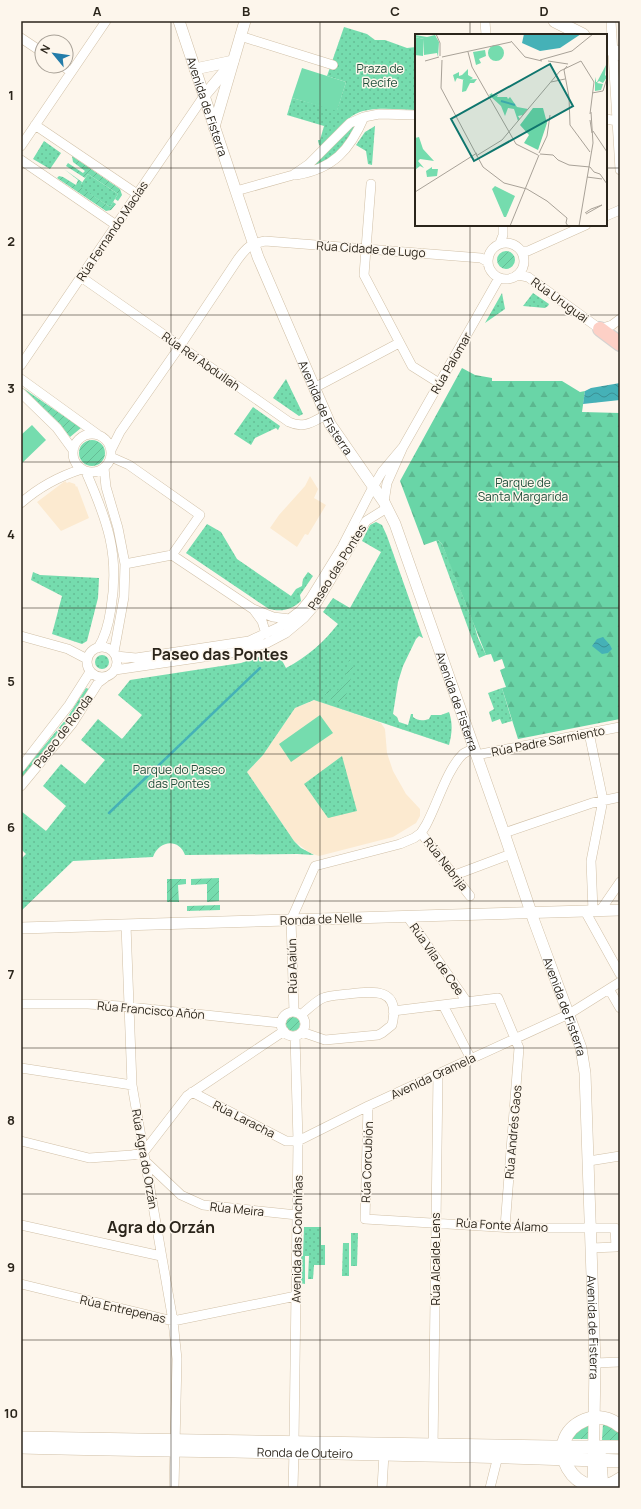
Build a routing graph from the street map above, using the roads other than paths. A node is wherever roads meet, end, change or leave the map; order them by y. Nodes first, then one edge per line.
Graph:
1 (106, 21) edge
2 (179, 21) edge
3 (245, 21) edge
4 (485, 21) edge
5 (555, 21) edge
6 (611, 21) edge
7 (486, 34) edge
8 (581, 34) edge
9 (240, 36) junction
10 (21, 38) edge
11 (34, 47) edge
12 (613, 50) edge
13 (233, 61) junction
14 (333, 65) dead end
15 (74, 69) edge
16 (195, 69) junction
17 (71, 74) edge
18 (204, 96) junction
19 (415, 115) edge
20 (364, 117) junction
21 (607, 120) edge
22 (617, 121) junction
23 (35, 125) junction
24 (214, 127) junction
25 (21, 146) edge
26 (21, 160) edge
27 (620, 170) edge
28 (293, 175) junction
29 (371, 184) dead end
30 (236, 191) junction
31 (137, 194) junction
32 (620, 210) edge
33 (607, 216) edge
34 (116, 225) junction
35 (503, 226) edge
36 (584, 226) edge
37 (500, 243) junction
38 (253, 244) junction
39 (366, 249) junction
40 (521, 251) junction
41 (488, 262) junction
42 (518, 275) junction
43 (81, 277) junction
44 (499, 278) junction
45 (620, 319) edge
46 (600, 329) junction
47 (399, 343) junction
48 (620, 344) edge
49 (180, 346) junction
50 (21, 365) edge
51 (21, 379) edge
52 (439, 383) junction
53 (314, 388) junction
54 (21, 393) edge
55 (326, 415) junction
56 (97, 434) junction
57 (402, 448) junction
58 (73, 450) junction
59 (111, 453) junction
60 (104, 468) junction
61 (84, 471) junction
62 (370, 491) junction
63 (21, 503) edge
64 (383, 508) junction
65 (172, 555) junction
66 (125, 564) junction
67 (253, 609) junction
68 (290, 619) junction
69 (266, 634) junction
70 (21, 636) edge
71 (98, 648) junction
72 (115, 654) junction
73 (87, 659) junction
74 (115, 670) junction
75 (90, 672) junction
76 (106, 677) junction
77 (620, 727) edge
78 (589, 733) junction
79 (475, 752) junction
80 (21, 767) edge
81 (21, 786) edge
82 (620, 797) edge
83 (603, 800) junction
84 (421, 833) junction
85 (504, 833) junction
86 (511, 854) junction
87 (455, 875) junction
88 (620, 882) edge
89 (470, 896) dead end
90 (620, 910) edge
91 (593, 911) junction
92 (530, 912) junction
93 (407, 916) junction
94 (291, 920) junction
95 (126, 925) junction
96 (21, 928) edge
97 (620, 974) edge
98 (620, 982) edge
99 (609, 989) junction
100 (467, 1002) junction
101 (21, 1004) edge
102 (443, 1005) junction
103 (129, 1007) junction
104 (620, 1008) edge
105 (394, 1010) junction
106 (298, 1013) junction
107 (569, 1014) junction
108 (283, 1027) junction
109 (299, 1034) junction
110 (516, 1038) junction
111 (471, 1059) junction
112 (21, 1068) edge
113 (438, 1074) junction
114 (132, 1085) junction
115 (192, 1092) junction
116 (368, 1106) junction
117 (21, 1141) edge
118 (298, 1141) junction
119 (620, 1156) edge
120 (144, 1157) junction
121 (589, 1161) junction
122 (297, 1215) junction
123 (365, 1219) joint
124 (436, 1222) junction
125 (21, 1225) edge
126 (505, 1227) junction
127 (618, 1227) edge
128 (591, 1228) junction
129 (591, 1248) junction
130 (618, 1250) edge
131 (161, 1256) junction
132 (21, 1284) edge
133 (296, 1296) junction
134 (173, 1321) junction
135 (595, 1362) junction
136 (620, 1362) edge
137 (595, 1417) junction
138 (620, 1426) edge
139 (21, 1438) edge
140 (175, 1446) junction
141 (294, 1447) junction
142 (620, 1447) edge
143 (21, 1448) edge
144 (434, 1450) junction
145 (563, 1453) junction
146 (384, 1454) junction
147 (597, 1454) junction
148 (498, 1456) junction
149 (620, 1461) edge
150 (620, 1479) edge
151 (620, 1484) edge
152 (598, 1487) edge
153 (174, 1488) edge
154 (293, 1488) edge
155 (382, 1488) edge
156 (490, 1488) edge
157 (617, 1488) edge

1 - 15 street
2 - 16 street, Avenida de Fisterra
3 - 9 street
4 - 7 street
5 - 8 main road
6 - 12 street
9 - 13 street
9 - 14 street
10 - 11 street
12 - 22 street
13 - 16 street
13 - 18 street
13 - 24 street
16 - 18 street, Avenida de Fisterra
17 - 23 street
18 - 24 street, Avenida de Fisterra
18 - 31 street, Rúa Fernando Macías
19 - 20 street
20 - 28 street
20 - 28 street
21 - 22 street
22 - 27 street
23 - 25 street
23 - 31 street
24 - 30 street, Avenida de Fisterra
26 - 34 street
28 - 30 street
29 - 39 street
30 - 38 street, Avenida de Fisterra
31 - 34 street, Rúa Fernando Macías
32 - 33 street
34 - 43 street, Rúa Fernando Macías
35 - 37 street
36 - 40 street
37 - 40 street
37 - 41 street
38 - 39 street, Rúa Cidade de Lugo
38 - 49 street
38 - 53 street, Avenida de Fisterra
39 - 41 street, Rúa Cidade de Lugo
39 - 47 street
40 - 42 street
41 - 44 street
42 - 44 street
42 - 46 street, Rúa Uruguai
43 - 49 street, Rúa Rei Abdullah
43 - 50 street, Rúa Fernando Macías
44 - 52 street, Rúa Palomar
45 - 46 street
46 - 48 main road
47 - 52 street
47 - 53 street
49 - 55 street, Rúa Rei Abdullah
49 - 59 street
51 - 56 street
52 - 57 street, Rúa Palomar
53 - 55 street, Avenida de Fisterra
54 - 58 street
55 - 62 street, Avenida de Fisterra
56 - 58 street
56 - 59 street
57 - 62 street, Rúa Palomar
57 - 64 street, Rúa Palomar
58 - 61 street
59 - 60 street
59 - 65 street
60 - 61 street
60 - 66 street
61 - 63 street
61 - 71 street
62 - 64 street, Avenida de Fisterra
62 - 64 street, Paseo das Pontes
62 - 68 street, Paseo das Pontes
64 - 74 street, Paseo das Pontes
64 - 79 street, Avenida de Fisterra
65 - 66 street
65 - 67 street
66 - 72 street
67 - 68 street
67 - 69 street
68 - 69 street, Paseo das Pontes
69 - 72 street, Paseo das Pontes
70 - 73 street
71 - 72 street
71 - 73 street
72 - 74 street
73 - 75 street
74 - 76 street
75 - 76 street
75 - 80 street, Paseo de Ronda
76 - 81 street, Paseo de Ronda
77 - 78 street, Rúa Padre Sarmiento
78 - 79 street, Rúa Padre Sarmiento
78 - 83 street
79 - 84 street
79 - 85 street, Avenida de Fisterra
82 - 83 street
83 - 85 street
83 - 91 street
84 - 87 street, Rúa Nebrija
84 - 94 street
85 - 86 street, Avenida de Fisterra
86 - 87 street
86 - 92 street, Avenida de Fisterra
87 - 89 street, Rúa Nebrija
88 - 91 street
90 - 91 street, Ronda de Nelle
91 - 92 street, Ronda de Nelle
91 - 97 street
92 - 93 street, Ronda de Nelle
92 - 107 street, Avenida de Fisterra
93 - 94 street, Ronda de Nelle
93 - 100 street, Rúa Vila de Cee
94 - 95 street, Ronda de Nelle
94 - 106 street, Rúa Aaiún
95 - 96 street, Ronda de Nelle
95 - 103 street, Rúa Agra do Orzán
98 - 99 street, Avenida Gramela
99 - 104 street
99 - 107 street, Avenida Gramela
100 - 102 street
100 - 110 street, Rúa Andrés Gaos
101 - 103 street, Rúa Francisco Añón
102 - 105 street
102 - 111 street, Rúa Vila de Cee
103 - 108 street, Rúa Francisco Añón
103 - 114 street, Rúa Agra do Orzán
105 - 106 street
105 - 109 street
106 - 108 street
106 - 109 street
107 - 110 street, Avenida Gramela
107 - 121 street, Avenida de Fisterra
108 - 109 street
108 - 115 street
109 - 118 street, Avenida das Conchiñas
110 - 111 street, Avenida Gramela
110 - 126 street, Rúa Andrés Gaos
111 - 113 street, Avenida Gramela
112 - 114 street
113 - 116 street, Avenida Gramela
113 - 124 street, Rúa Alcalde Lens
114 - 120 street, Rúa Agra do Orzán
115 - 118 street, Rúa Laracha
115 - 120 street
116 - 118 street, Avenida Gramela
116 - 123 street, Rúa Corcubión
117 - 120 street
118 - 122 street, Avenida das Conchiñas
119 - 121 street
120 - 122 street, Rúa Meira
120 - 131 street, Rúa Agra do Orzán
121 - 128 street, Avenida de Fisterra
122 - 133 street, Avenida das Conchiñas
123 - 124 street, Rúa Fonte Álamo
124 - 126 street, Rúa Fonte Álamo
124 - 144 street, Rúa Alcalde Lens
125 - 131 street
126 - 128 street, Rúa Fonte Álamo
127 - 128 street, Rúa Fonte Álamo
127 - 130 street
128 - 129 street, Avenida de Fisterra
129 - 130 street
129 - 135 street, Avenida de Fisterra
131 - 134 street, Rúa Agra do Orzán
132 - 134 street, Rúa Entrepenas
133 - 134 street, Rúa Entrepenas
133 - 141 street, Avenida das Conchiñas
134 - 140 street, Rúa Agra do Orzán
135 - 136 street
135 - 137 street, Avenida de Fisterra
137 - 138 main road
137 - 145 main road
137 - 147 street, Avenida de Fisterra
139 - 140 main road, Ronda de Outeiro
140 - 141 main road, Ronda de Outeiro
140 - 143 main road, Ronda de Outeiro
140 - 153 street, Rúa Agra do Orzán
141 - 144 main road, Ronda de Outeiro
141 - 146 main road, Ronda de Outeiro
141 - 154 street, Avenida das Conchiñas
142 - 147 main road, Ronda de Outeiro
144 - 145 main road, Ronda de Outeiro
144 - 146 main road, Ronda de Outeiro
144 - 148 main road, Ronda de Outeiro
145 - 147 main road, Ronda de Outeiro
145 - 148 main road, Ronda de Outeiro
145 - 152 main road
146 - 155 street
147 - 149 main road, Ronda de Outeiro
147 - 152 street, Avenida de Fisterra
148 - 156 street
150 - 152 main road
151 - 157 main road

